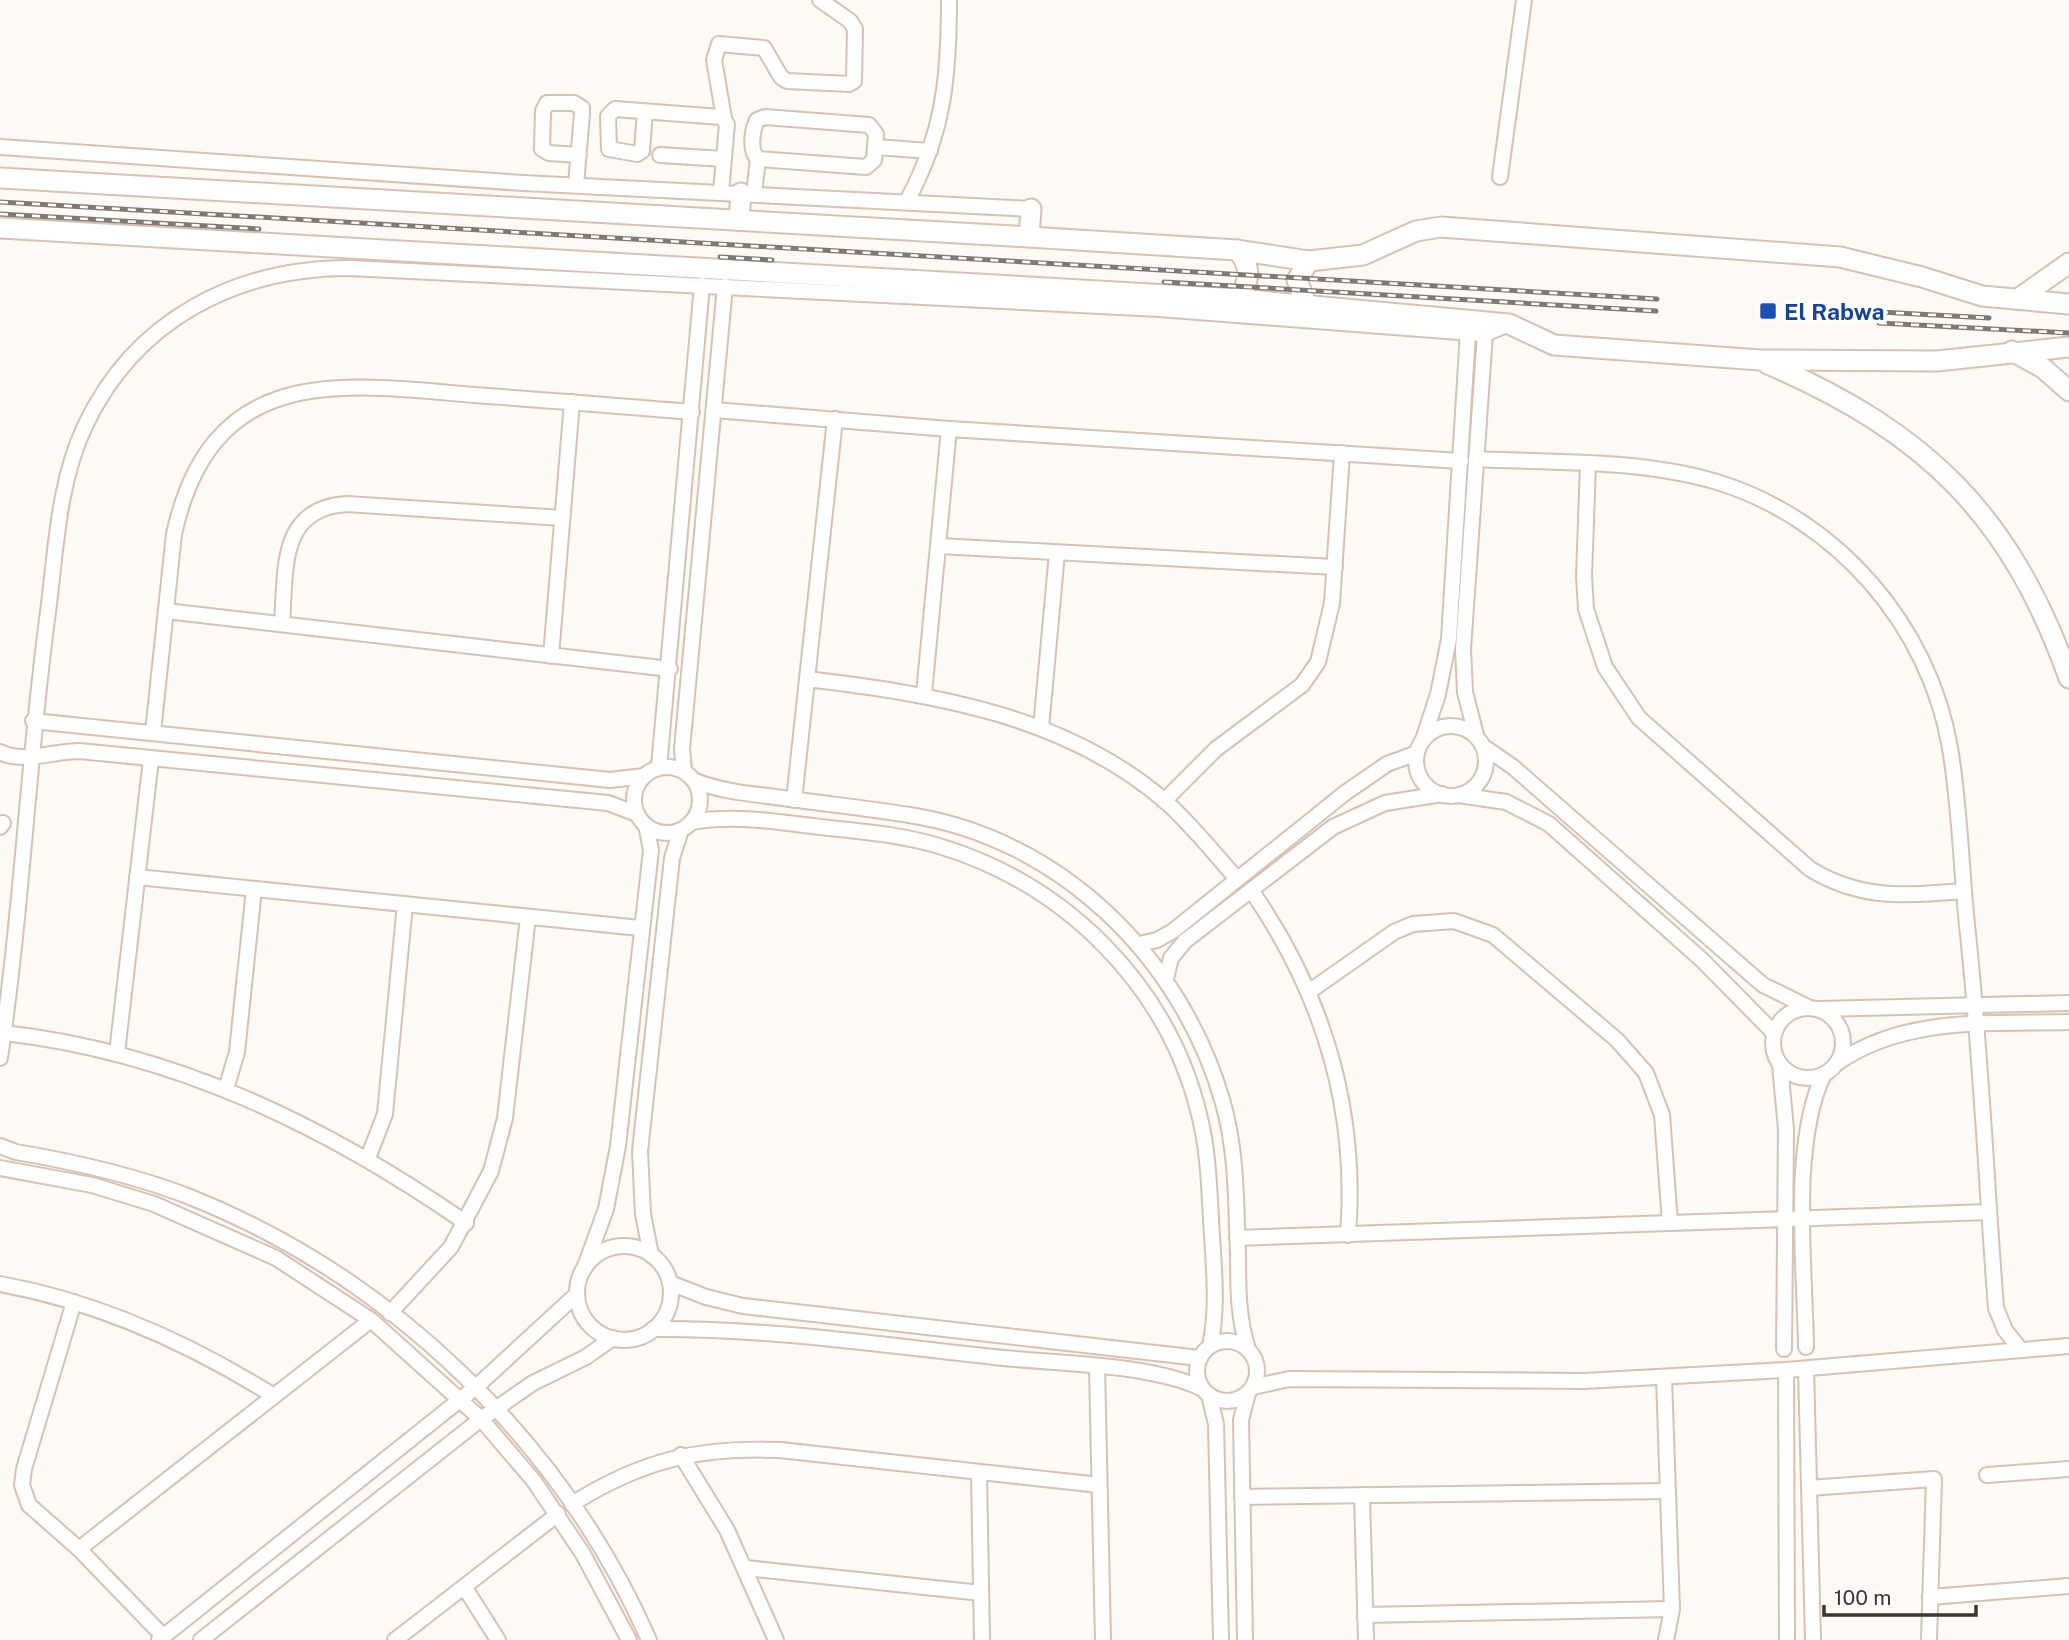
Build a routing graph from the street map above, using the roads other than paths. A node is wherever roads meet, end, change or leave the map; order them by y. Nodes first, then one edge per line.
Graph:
1 (820, 0) edge
2 (949, 0) edge
3 (1524, 0) edge
4 (645, 111) dead end
5 (724, 118) junction
6 (0, 146) edge
7 (876, 147) junction
8 (930, 151) junction
9 (579, 155) dead end
10 (660, 155) dead end
11 (724, 159) junction
12 (758, 159) junction
13 (1500, 177) dead end
14 (0, 178) edge
15 (576, 185) junction
16 (720, 192) junction
17 (747, 194) junction
18 (907, 201) junction
19 (1031, 209) joint
20 (739, 220) junction
21 (0, 228) edge
22 (1029, 237) junction
23 (1237, 250) junction
24 (1309, 261) junction
25 (2069, 263) edge
26 (702, 285) junction
27 (725, 286) junction
28 (1238, 299) junction
29 (2018, 299) junction
30 (2069, 304) edge
31 (1307, 306) junction
32 (1509, 324) junction
33 (1468, 332) junction
34 (1485, 334) junction
35 (2069, 346) edge
36 (697, 349) junction
37 (720, 350) junction
38 (2011, 350) junction
39 (1760, 360) junction
40 (2069, 391) edge
41 (572, 402) junction
42 (714, 410) junction
43 (692, 412) junction
44 (835, 419) junction
45 (949, 429) junction
46 (1342, 453) junction
47 (1476, 459) junction
48 (1461, 461) junction
49 (1588, 465) junction
50 (562, 518) junction
51 (939, 545) junction
52 (1058, 552) junction
53 (1335, 567) junction
54 (166, 611) junction
55 (282, 623) junction
56 (551, 656) junction
57 (670, 669) junction
58 (2069, 678) edge
59 (807, 679) junction
60 (924, 694) junction
61 (33, 721) junction
62 (114, 728) junction
63 (1041, 729) junction
64 (153, 732) junction
65 (1480, 741) junction
66 (1420, 746) junction
67 (0, 752) edge
68 (110, 755) junction
69 (30, 757) junction
70 (151, 759) junction
71 (659, 768) junction
72 (684, 771) junction
73 (644, 776) junction
74 (695, 781) junction
75 (1442, 794) junction
76 (1459, 795) junction
77 (794, 800) junction
78 (1164, 800) junction
79 (641, 819) junction
80 (687, 826) junction
81 (137, 877) junction
82 (1237, 879) junction
83 (254, 889) junction
84 (1251, 891) junction
85 (1964, 891) junction
86 (405, 904) junction
87 (528, 917) junction
88 (640, 929) junction
89 (1139, 944) junction
90 (1166, 979) junction
91 (1310, 991) junction
92 (2069, 1003) edge
93 (1976, 1006) junction
94 (1813, 1008) junction
95 (2069, 1022) edge
96 (1977, 1024) junction
97 (4, 1033) junction
98 (1774, 1033) junction
99 (117, 1053) junction
100 (0, 1058) edge
101 (627, 1058) junction
102 (650, 1060) junction
103 (1837, 1063) junction
104 (1780, 1065) junction
105 (1824, 1074) junction
106 (226, 1089) junction
107 (0, 1146) edge
108 (36, 1156) junction
109 (368, 1158) junction
110 (0, 1168) edge
111 (34, 1172) junction
112 (1989, 1212) junction
113 (1786, 1219) junction
114 (1804, 1219) junction
115 (466, 1223) junction
116 (1670, 1223) junction
117 (1348, 1234) junction
118 (1237, 1238) junction
119 (651, 1255) junction
120 (584, 1269) junction
121 (670, 1283) junction
122 (0, 1284) edge
123 (577, 1294) junction
124 (75, 1302) junction
125 (390, 1313) junction
126 (371, 1320) junction
127 (653, 1329) junction
128 (612, 1338) junction
129 (1210, 1346) junction
130 (2069, 1346) edge
131 (1806, 1347) dead end
132 (1248, 1349) junction
133 (1784, 1349) dead end
134 (2021, 1350) junction
135 (1199, 1359) junction
136 (1097, 1367) junction
137 (1806, 1369) junction
138 (1786, 1370) junction
139 (1664, 1378) junction
140 (476, 1387) junction
141 (1250, 1390) junction
142 (1206, 1392) junction
143 (274, 1396) junction
144 (459, 1401) junction
145 (496, 1408) junction
146 (481, 1419) junction
147 (681, 1455) junction
148 (2069, 1469) edge
149 (979, 1473) junction
150 (1987, 1475) dead end
151 (1100, 1485) junction
152 (1809, 1488) junction
153 (1668, 1491) junction
154 (1362, 1495) junction
155 (1242, 1497) junction
156 (572, 1504) junction
157 (558, 1514) junction
158 (79, 1549) junction
159 (746, 1568) junction
160 (2069, 1586) edge
161 (466, 1588) junction
162 (981, 1593) junction
163 (1930, 1597) junction
164 (1672, 1609) junction
165 (1365, 1615) junction
166 (161, 1638) edge
167 (201, 1640) edge
168 (395, 1640) edge
169 (498, 1640) edge
170 (629, 1640) edge
171 (649, 1640) edge
172 (776, 1640) edge
173 (982, 1640) edge
174 (1103, 1640) edge
175 (1221, 1640) edge
176 (1245, 1640) edge
177 (1366, 1640) edge
178 (1666, 1640) edge
179 (1787, 1640) edge
180 (1813, 1640) edge
181 (1929, 1640) edge

1 - 5 street
2 - 8 street
3 - 13 street
4 - 5 street
5 - 11 street
6 - 15 street
7 - 8 street
7 - 12 street
7 - 12 street
8 - 18 street
9 - 15 street
10 - 11 street
11 - 16 street
12 - 17 street
14 - 20 main road
15 - 16 street
16 - 17 street
17 - 18 street
17 - 20 main road
18 - 19 street
19 - 22 main road
20 - 22 main road
21 - 28 main road
22 - 23 main road
23 - 24 main road
23 - 28 main road
24 - 29 main road
24 - 31 main road
25 - 29 main road
26 - 27 street
26 - 36 street
26 - 61 street
27 - 33 street
27 - 37 street
28 - 31 main road
29 - 30 main road
31 - 32 main road
32 - 34 street
32 - 39 main road
33 - 34 street
33 - 48 street
34 - 47 street
35 - 38 main road
36 - 37 street
36 - 43 street
37 - 42 street
38 - 39 main road
38 - 40 main road
39 - 58 main road
41 - 43 street
41 - 50 street
41 - 54 street
42 - 44 street
42 - 72 street
43 - 57 street
44 - 45 street
44 - 59 street
45 - 46 street
45 - 51 street
46 - 48 street
46 - 53 street
47 - 49 street
47 - 65 street
48 - 66 street
49 - 85 street
49 - 85 street
50 - 55 street
50 - 56 street
51 - 52 street
51 - 60 street
52 - 53 street
52 - 63 street
53 - 78 street
54 - 55 street
54 - 64 street
55 - 56 street
56 - 57 street
57 - 71 street
59 - 60 street
59 - 77 street
60 - 63 street
61 - 62 street
61 - 69 street
62 - 64 street
62 - 68 street
63 - 78 street
64 - 73 street
65 - 66 street
65 - 76 street
65 - 94 street
66 - 75 street
66 - 82 street
67 - 69 street
68 - 69 street
68 - 70 street
69 - 97 street
70 - 79 street
70 - 81 street
71 - 72 street
71 - 73 street
72 - 74 street
73 - 79 street
74 - 77 street
74 - 80 street
75 - 76 street
75 - 84 street
76 - 98 street
77 - 89 street
78 - 82 street
79 - 80 street
79 - 88 street
80 - 102 street
80 - 129 street
81 - 83 street
81 - 99 street
82 - 89 street
83 - 86 street
83 - 106 street
84 - 90 street
84 - 91 street
85 - 93 street
86 - 87 street
86 - 109 street
87 - 88 street
87 - 115 street
88 - 101 street
89 - 90 street
90 - 118 street
91 - 116 street
91 - 117 street
92 - 93 street
93 - 94 street
93 - 96 street
94 - 98 street
94 - 103 street
95 - 96 street
96 - 103 street
96 - 112 street
97 - 99 street
97 - 100 street
98 - 104 street
99 - 106 street
101 - 102 street
101 - 120 street
102 - 119 street
103 - 105 street
104 - 105 street
104 - 113 street
105 - 114 street
106 - 109 street
107 - 108 street
108 - 111 street
108 - 125 street
109 - 115 street
110 - 111 street
111 - 126 street
112 - 114 street
112 - 134 street
113 - 114 street
113 - 116 street
113 - 133 street
114 - 131 street
115 - 125 street
116 - 117 street
117 - 118 street
118 - 132 street
119 - 120 street
119 - 121 street
120 - 123 street
121 - 127 street
121 - 135 street
122 - 124 street
123 - 128 street
123 - 140 street
124 - 143 street
124 - 158 street
125 - 140 street
126 - 143 street
126 - 144 street
127 - 128 street
127 - 136 street
128 - 145 street
129 - 132 street
129 - 135 street
130 - 134 street
132 - 141 street
134 - 137 street
135 - 142 street
136 - 142 street
136 - 151 street
137 - 138 street
137 - 152 street
138 - 139 street
138 - 179 street
139 - 141 street
139 - 153 street
140 - 144 street
140 - 145 street
141 - 142 street
141 - 155 street
142 - 175 street
143 - 158 street
144 - 146 street
144 - 166 street
145 - 146 street
145 - 156 street
146 - 157 street
146 - 167 street
147 - 149 street
147 - 156 street
147 - 159 street
148 - 150 street
149 - 151 street
149 - 162 street
151 - 174 street
152 - 163 street
152 - 180 street
153 - 154 street
153 - 164 street
154 - 155 street
154 - 165 street
155 - 176 street
156 - 171 street
157 - 161 street
157 - 170 street
158 - 166 street
159 - 162 street
159 - 172 street
160 - 163 street
161 - 168 street
161 - 169 street
162 - 173 street
163 - 181 street
164 - 165 street
164 - 178 street
165 - 177 street

